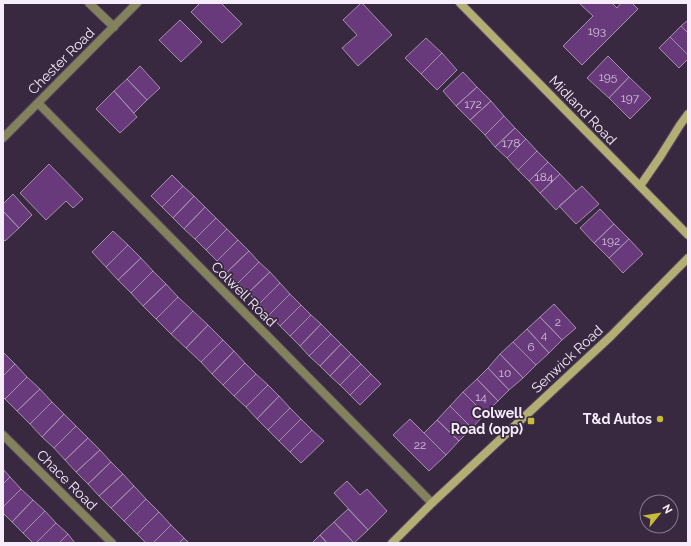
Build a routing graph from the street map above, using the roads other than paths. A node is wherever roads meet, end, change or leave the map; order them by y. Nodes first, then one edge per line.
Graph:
1 (90, 3) edge
2 (137, 3) edge
3 (460, 3) edge
4 (114, 27) junction
5 (38, 103) junction
6 (688, 114) edge
7 (3, 138) edge
8 (640, 186) junction
9 (688, 235) edge
10 (688, 258) edge
11 (3, 435) edge
12 (432, 503) junction
13 (112, 543) edge
14 (392, 543) edge

1 - 4 street
2 - 4 street, Chester Road
3 - 8 main road, Midland Road
4 - 5 street, Chester Road
5 - 7 street, Chester Road
5 - 12 street, Colwell Road
6 - 8 main road
8 - 9 main road, Midland Road
10 - 12 main road, Senwick Road
11 - 13 street, Chace Road
12 - 14 main road, Senwick Road

